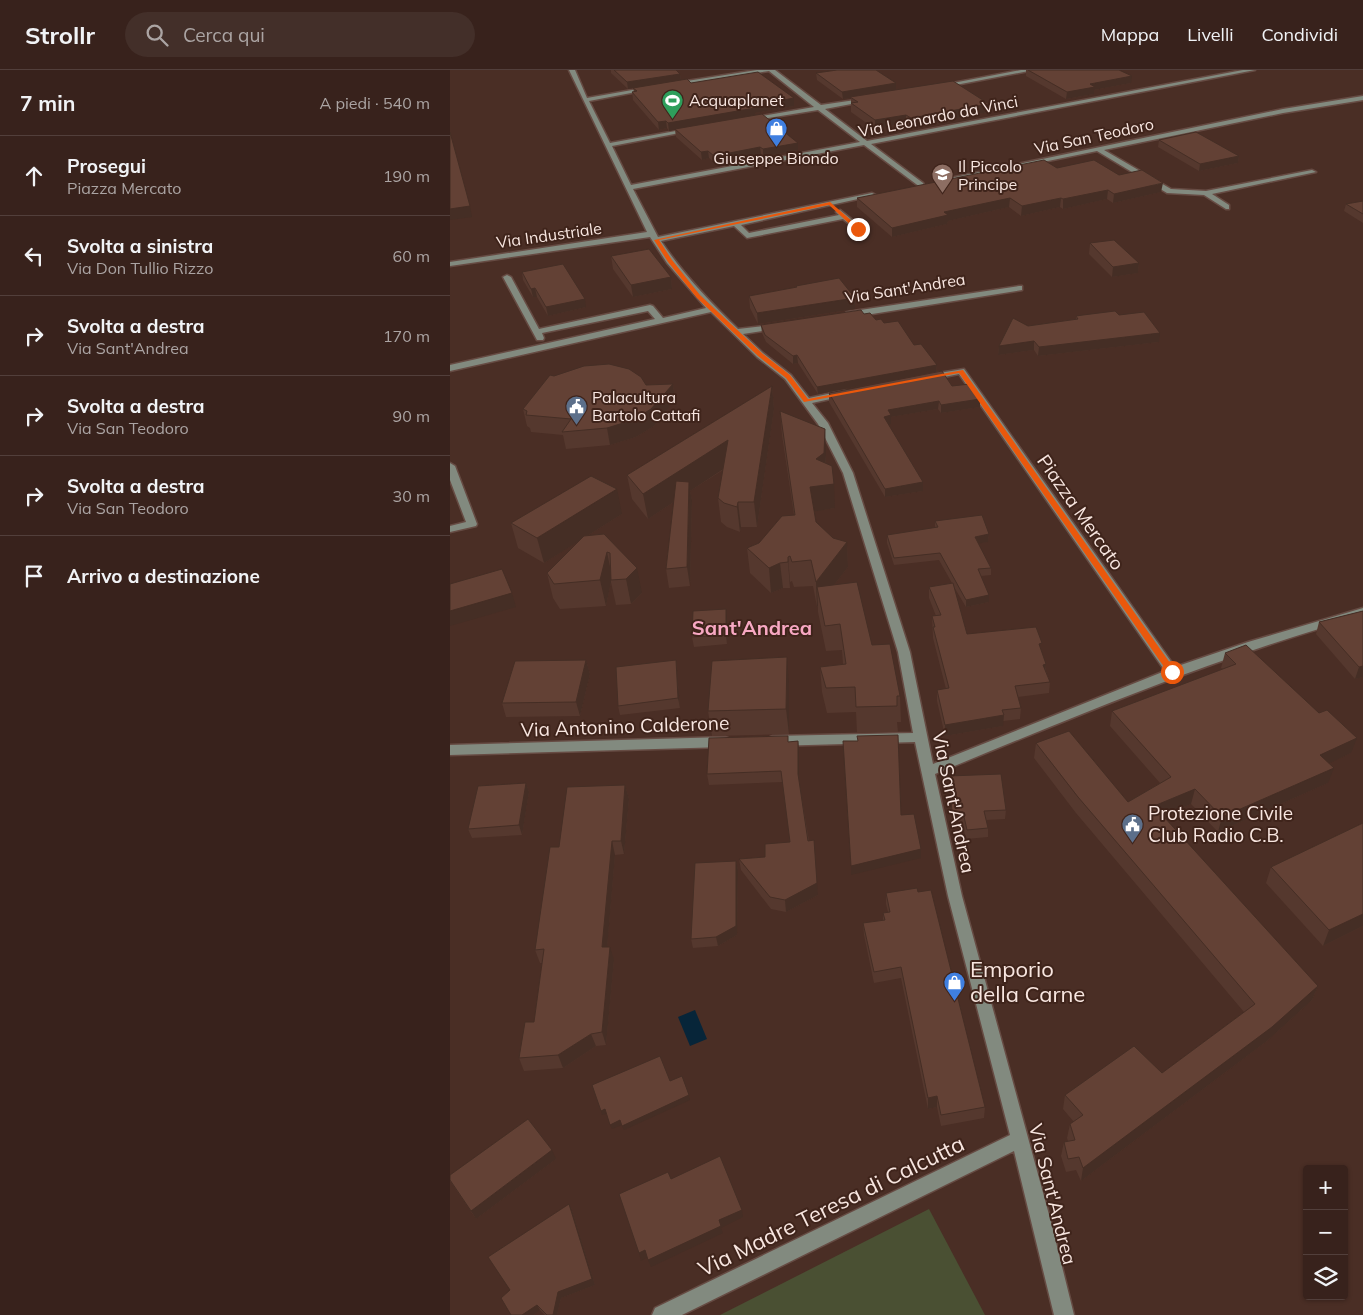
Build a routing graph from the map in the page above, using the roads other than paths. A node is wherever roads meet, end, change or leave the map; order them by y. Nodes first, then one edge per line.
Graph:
1 (572, 70) edge
2 (769, 70) edge
3 (1030, 70) edge
4 (1252, 70) edge
5 (662, 87) edge
6 (934, 87) edge
7 (652, 89) edge
8 (877, 97) edge
9 (1363, 98) edge
10 (585, 100) junction
11 (819, 108) junction
12 (742, 121) edge
13 (704, 128) edge
14 (866, 144) junction
15 (608, 145) junction
16 (1098, 148) junction
17 (1312, 172) dead end
18 (920, 185) junction
19 (911, 187) edge
20 (630, 188) junction
21 (884, 193) edge
22 (1206, 194) junction
23 (830, 204) junction
24 (1226, 207) dead end
25 (844, 216) junction
26 (735, 223) junction
27 (858, 229) dead end
28 (654, 237) junction
29 (450, 264) edge
30 (507, 277) dead end
31 (1019, 288) dead end
32 (713, 309) junction
33 (833, 317) edge
34 (661, 321) junction
35 (786, 324) edge
36 (536, 332) junction
37 (738, 332) junction
38 (545, 347) junction
39 (450, 368) edge
40 (922, 378) edge
41 (855, 392) edge
42 (806, 401) junction
43 (450, 466) edge
44 (450, 530) edge
45 (1363, 612) edge
46 (1172, 672) junction
47 (920, 736) junction
48 (762, 741) edge
49 (742, 742) edge
50 (450, 750) edge
51 (928, 772) junction
52 (1020, 1139) junction
53 (662, 1315) edge
54 (1064, 1315) edge

1 - 10 street, Via Sant'Andrea
2 - 5 street
2 - 11 street
3 - 6 street
4 - 14 street, Via Leonardo da Vinci
7 - 10 street
8 - 11 street
9 - 16 street, Via San Teodoro
10 - 15 street, Via Sant'Andrea
11 - 12 street
11 - 14 street
13 - 15 street
14 - 18 street
14 - 20 street, Via Leonardo da Vinci
15 - 20 street, Via Sant'Andrea
16 - 18 street, Via San Teodoro
16 - 22 street
17 - 22 street
18 - 19 street, Via San Teodoro
20 - 28 street, Via Sant'Andrea
21 - 23 street
22 - 24 street
23 - 25 street
23 - 26 street
25 - 26 street
25 - 27 street
26 - 28 street
28 - 29 street, Via Industriale
28 - 32 street, Via Sant'Andrea
30 - 36 street
31 - 33 street, Via Sant'Andrea
32 - 34 street
32 - 37 street, Via Sant'Andrea
34 - 36 street
34 - 38 street
35 - 37 street
36 - 38 street
37 - 42 street, Via Sant'Andrea
38 - 39 street
40 - 46 street, Piazza Mercato
41 - 42 street
42 - 47 street, Via Sant'Andrea
43 - 44 street
45 - 46 street
46 - 51 street
47 - 48 street
47 - 51 street, Via Sant'Andrea
49 - 50 street, Via Antonino Calderone
51 - 52 street, Via Sant'Andrea
52 - 53 street, Via Madre Teresa di Calcutta
52 - 54 street, Via Sant'Andrea

